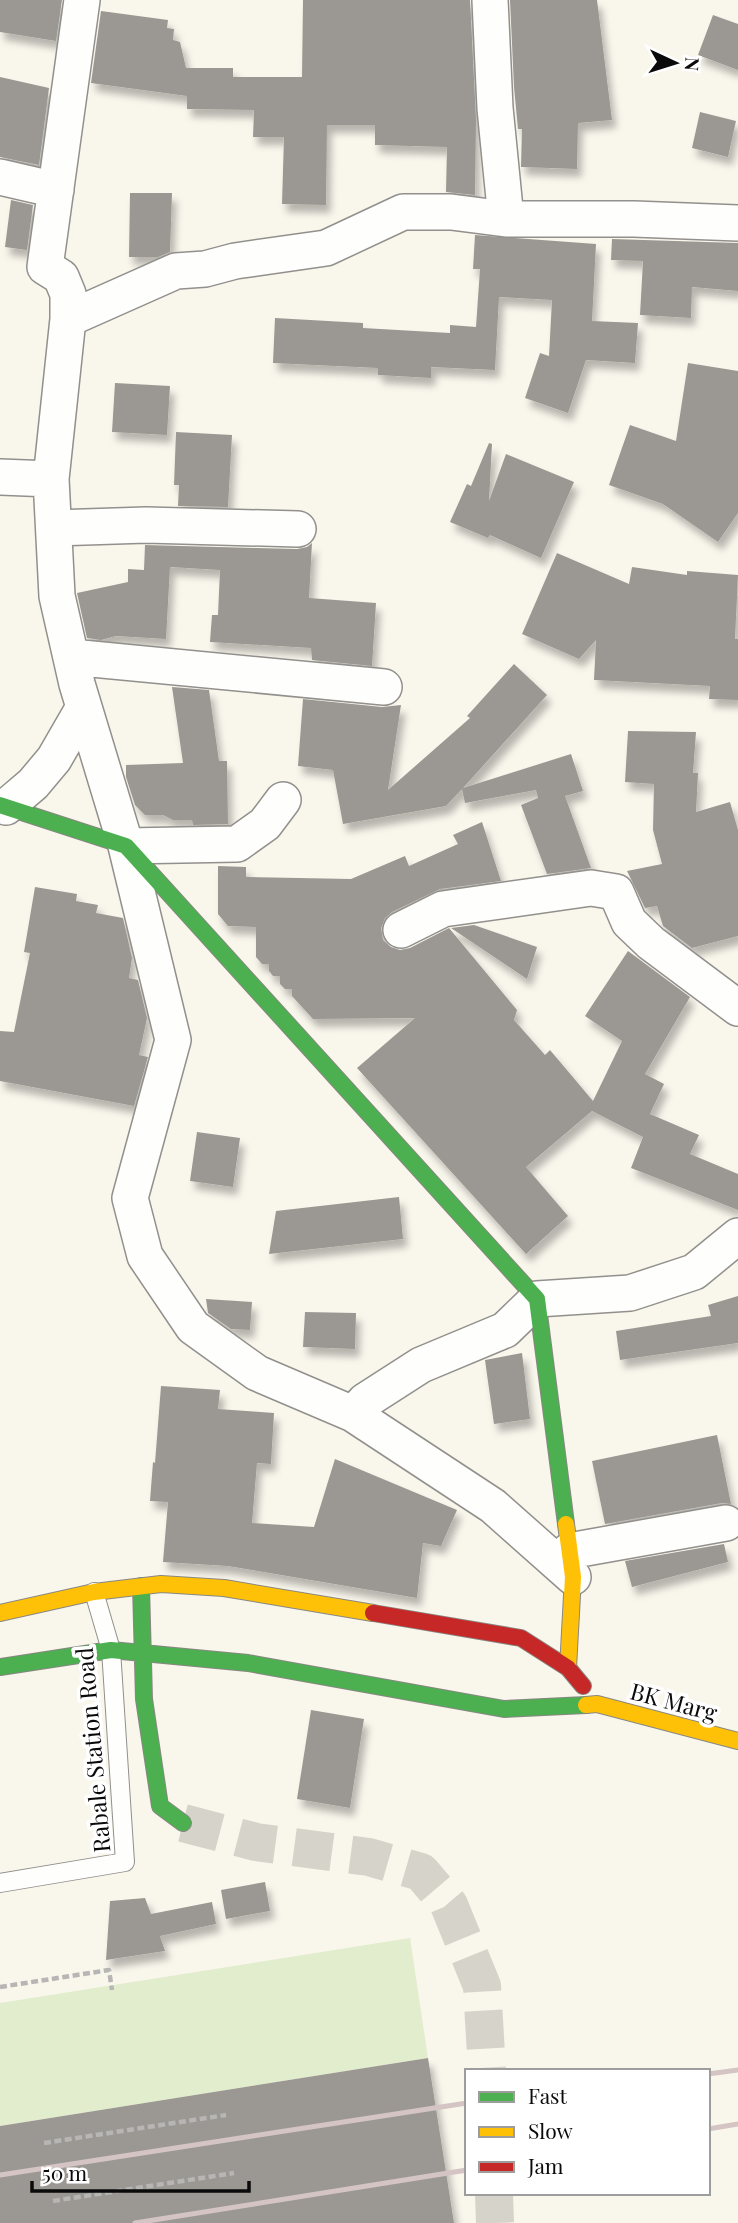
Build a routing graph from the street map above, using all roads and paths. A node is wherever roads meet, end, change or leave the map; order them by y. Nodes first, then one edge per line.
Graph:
1 (82, 0) edge
2 (490, 0) edge
3 (0, 177) edge
4 (56, 190) junction
5 (506, 219) junction
6 (738, 223) edge
7 (68, 319) junction
8 (0, 477) edge
9 (51, 480) junction
10 (54, 528) junction
11 (298, 529) dead end
12 (71, 657) junction
13 (384, 687) dead end
14 (84, 707) junction
15 (283, 800) dead end
16 (3, 806) edge
17 (126, 846) junction
18 (401, 929) dead end
19 (738, 1008) edge
20 (738, 1236) edge
21 (537, 1299) junction
22 (353, 1414) junction
23 (726, 1523) dead end
24 (571, 1564) junction
25 (141, 1587) junction
26 (94, 1592) junction
27 (0, 1613) edge
28 (111, 1650) junction
29 (144, 1653) junction
30 (0, 1667) edge
31 (568, 1668) junction
32 (597, 1704) junction
33 (738, 1741) edge
34 (183, 1824) tunnel mouth
35 (0, 1883) edge
36 (0, 1987) edge
37 (112, 1990) dead end
38 (226, 2115) dead end
39 (44, 2143) dead end
40 (234, 2173) dead end
41 (53, 2201) dead end

1 - 4 street
2 - 5 street
3 - 4 street
4 - 7 street
5 - 6 street
5 - 7 street
7 - 9 street
8 - 9 street
9 - 10 street
10 - 11 street
10 - 12 street
12 - 13 street
12 - 14 street
14 - 16 street
14 - 17 street
15 - 17 street
16 - 17 street
17 - 21 street
17 - 22 street
18 - 19 street
20 - 21 street
21 - 22 street
21 - 24 street
22 - 24 street
23 - 24 street
24 - 31 street
25 - 26 street
25 - 29 street
25 - 31 street
26 - 27 street
26 - 28 lane, Rabale Station Road
28 - 29 street, BK Marg
28 - 30 street, BK Marg
28 - 35 lane, Rabale Station Road
29 - 32 street, BK Marg
29 - 34 street
31 - 32 street
32 - 33 street, BK Marg
36 - 37 path
38 - 39 path
40 - 41 path

